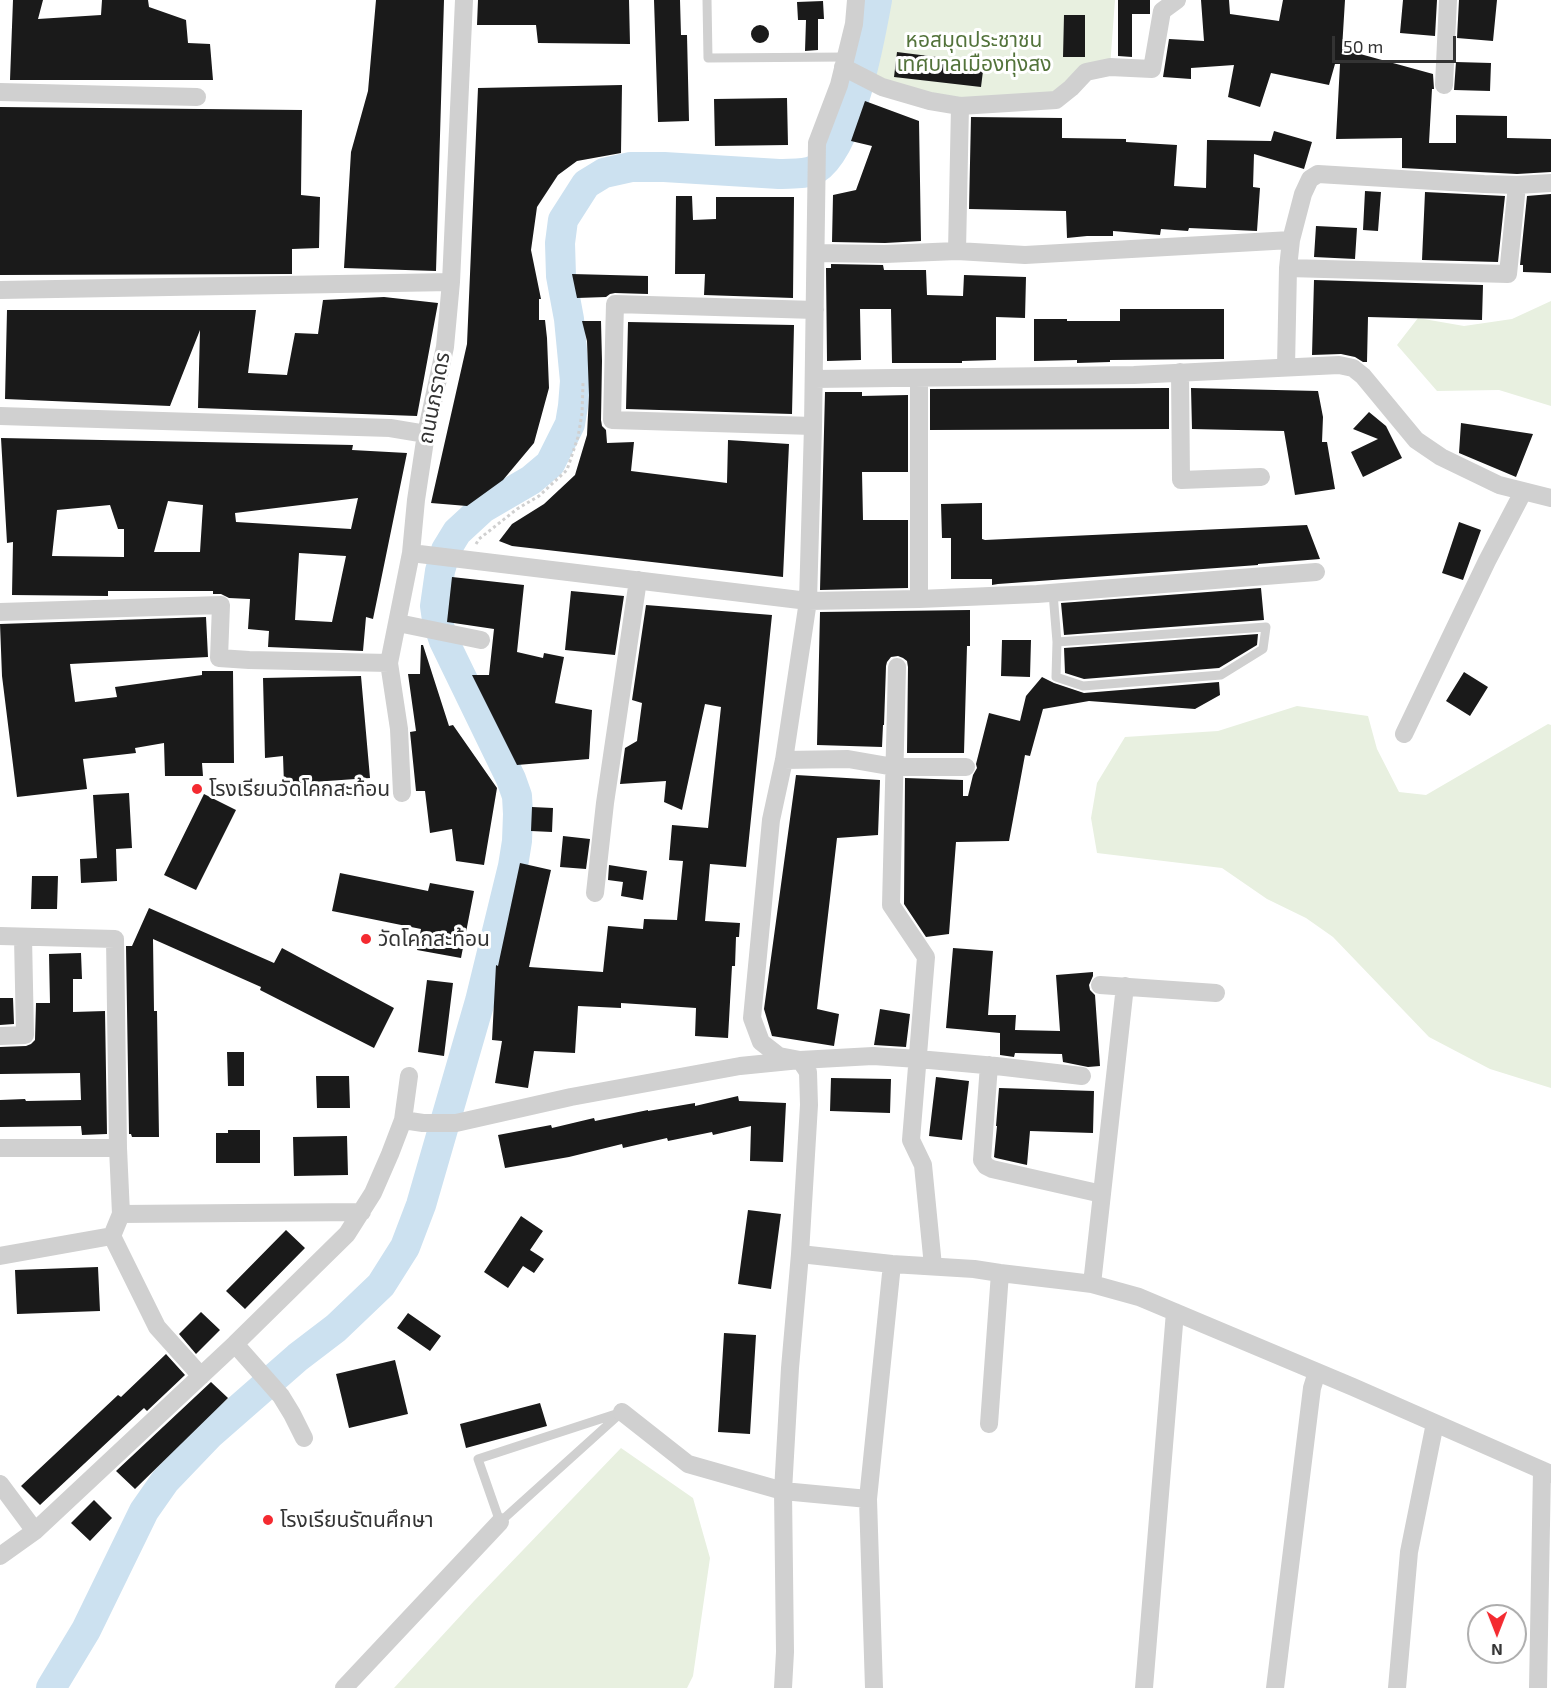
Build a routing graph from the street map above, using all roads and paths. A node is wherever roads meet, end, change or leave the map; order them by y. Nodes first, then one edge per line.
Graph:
1 (464, 0) edge
2 (707, 0) edge
3 (856, 0) edge
4 (1176, 0) edge
5 (1448, 0) edge
6 (844, 62) junction
7 (1444, 86) dead end
8 (0, 92) edge
9 (197, 97) dead end
10 (960, 106) junction
11 (1551, 183) edge
12 (1517, 185) junction
13 (1292, 240) junction
14 (957, 251) junction
15 (816, 253) junction
16 (1288, 268) junction
17 (451, 282) junction
18 (0, 290) edge
19 (815, 310) junction
20 (1286, 367) junction
21 (1180, 372) junction
22 (918, 378) junction
23 (814, 379) junction
24 (583, 383) dead end
25 (0, 416) edge
26 (813, 426) junction
27 (426, 434) junction
28 (1261, 477) dead end
29 (1523, 492) junction
30 (1551, 498) edge
31 (420, 553) junction
32 (465, 560) junction
33 (1316, 572) dead end
34 (638, 580) junction
35 (1053, 592) junction
36 (918, 599) junction
37 (808, 601) junction
38 (0, 612) edge
39 (398, 623) junction
40 (481, 640) dead end
41 (1057, 642) junction
42 (389, 663) junction
43 (897, 667) dead end
44 (1404, 734) dead end
45 (784, 760) junction
46 (894, 767) junction
47 (966, 767) dead end
48 (402, 793) dead end
49 (595, 893) dead end
50 (0, 936) edge
51 (23, 937) junction
52 (1100, 985) dead end
53 (1125, 986) junction
54 (1216, 993) dead end
55 (0, 1036) edge
56 (918, 1059) junction
57 (800, 1060) junction
58 (989, 1065) junction
59 (409, 1076) dead end
60 (1082, 1076) dead end
61 (403, 1120) junction
62 (0, 1148) edge
63 (118, 1148) junction
64 (1102, 1194) junction
65 (362, 1212) junction
66 (121, 1214) junction
67 (112, 1236) junction
68 (800, 1254) junction
69 (0, 1256) edge
70 (892, 1264) junction
71 (933, 1266) junction
72 (1000, 1274) junction
73 (1092, 1284) junction
74 (1175, 1312) junction
75 (240, 1350) junction
76 (1317, 1372) junction
77 (201, 1376) junction
78 (622, 1412) junction
79 (1435, 1423) junction
80 (990, 1424) dead end
81 (304, 1438) dead end
82 (1546, 1472) edge
83 (0, 1484) edge
84 (783, 1491) junction
85 (868, 1499) junction
86 (500, 1522) junction
87 (35, 1531) junction
88 (0, 1556) edge
89 (344, 1688) edge
90 (783, 1688) edge
91 (874, 1688) edge
92 (1144, 1688) edge
93 (1275, 1688) edge
94 (1396, 1688) edge
95 (1538, 1688) edge

1 - 17 street, ถนนภราดร
2 - 6 lane
3 - 6 street
4 - 10 street
5 - 7 street
6 - 10 street
6 - 15 street
8 - 9 street
10 - 14 street
11 - 12 street
12 - 13 street
12 - 16 street
13 - 14 street
13 - 16 street
14 - 15 street
15 - 19 street
16 - 20 street
17 - 18 street
17 - 27 street, ถนนภราดร
19 - 23 street
19 - 26 street
20 - 21 street
20 - 29 street
21 - 22 street
21 - 28 street
22 - 23 street
22 - 36 street
23 - 26 street
24 - 32 path
25 - 27 street
26 - 37 street
27 - 31 street, ถนนภราดร
29 - 30 street
29 - 44 street
31 - 32 street
31 - 39 street, ถนนภราดร
32 - 34 street
33 - 35 street
34 - 37 street
34 - 49 street
35 - 36 street
35 - 41 lane
36 - 37 street
37 - 45 street
38 - 42 street
39 - 40 street
39 - 42 street, ถนนภราดร
41 - 41 lane
42 - 48 street, ถนนภราดร
43 - 46 street
45 - 46 street
45 - 57 street
46 - 47 street
46 - 56 street
50 - 51 street
51 - 55 street
51 - 63 street
52 - 53 street
53 - 54 street
53 - 64 street
56 - 57 street
56 - 58 street
56 - 71 street
57 - 61 street
57 - 68 street
58 - 60 street
58 - 64 street
59 - 61 street
61 - 65 street
62 - 63 street
63 - 66 street
64 - 73 street
65 - 66 street
65 - 75 street
66 - 67 street
67 - 69 street
67 - 77 street
68 - 70 street
68 - 84 street
70 - 71 street
70 - 85 street
71 - 72 street
72 - 73 street
72 - 80 street
73 - 74 street
74 - 76 street
74 - 92 street
75 - 77 street
75 - 81 street
76 - 79 street
76 - 93 street
77 - 87 street
78 - 84 street
78 - 86 lane
78 - 86 lane
79 - 82 street
79 - 94 street
82 - 95 street
83 - 87 street
84 - 85 street
84 - 90 street
85 - 91 street
86 - 89 street
87 - 88 street

